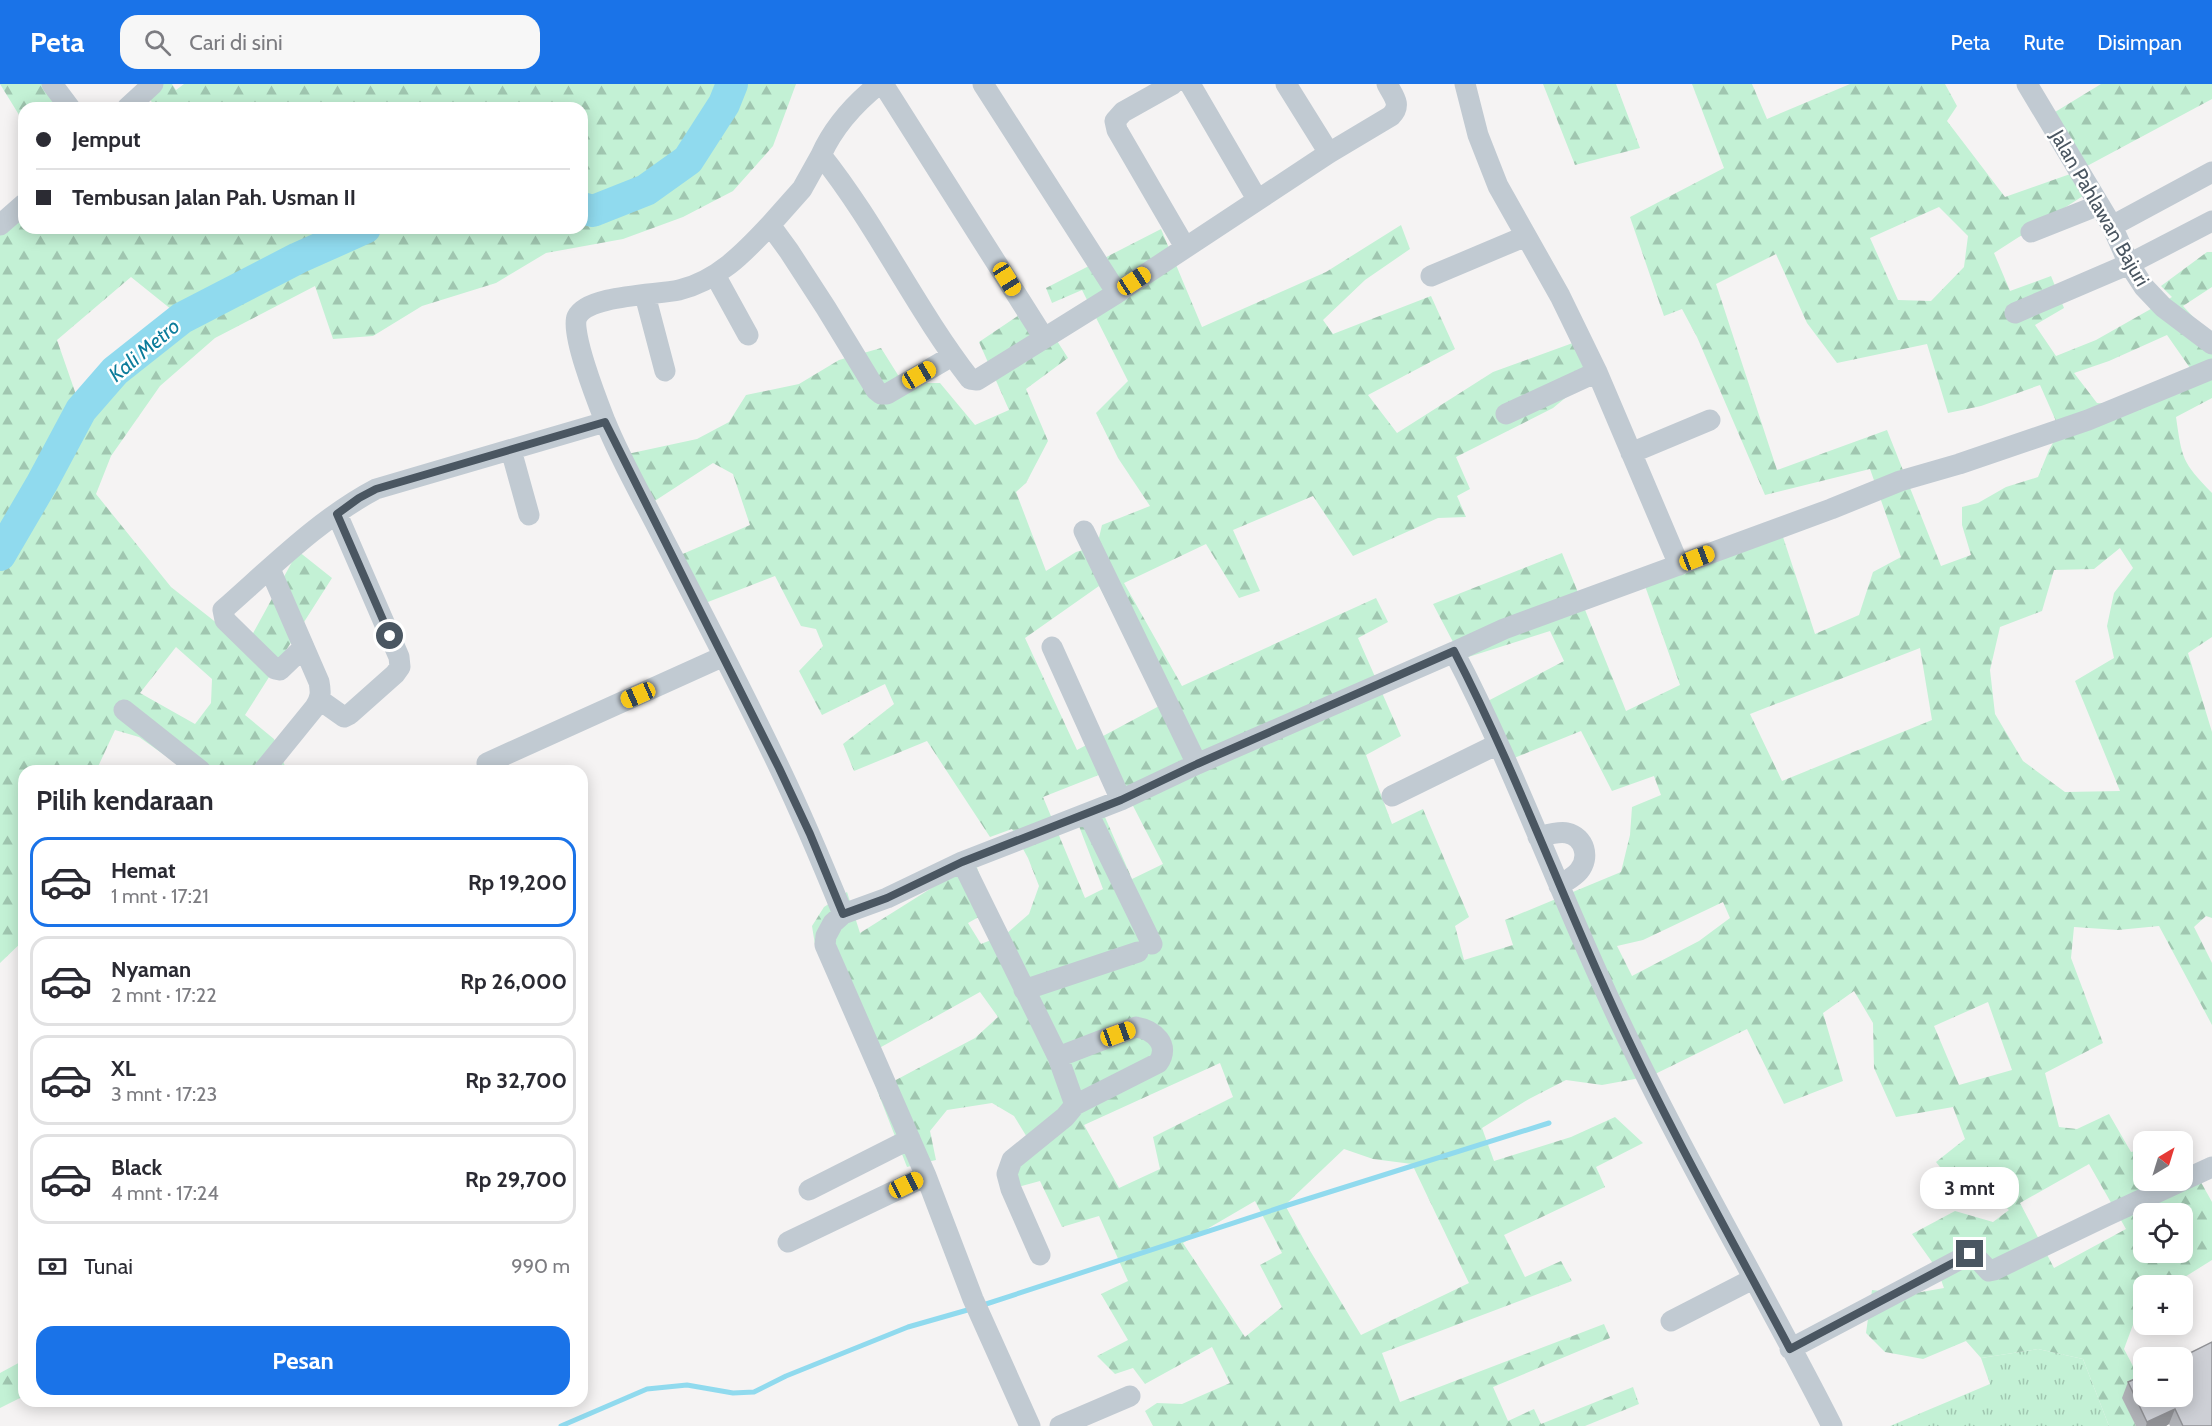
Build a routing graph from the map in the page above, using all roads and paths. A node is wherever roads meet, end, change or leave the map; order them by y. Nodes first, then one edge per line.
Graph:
1 (52, 84) edge
2 (153, 84) edge
3 (881, 84) edge
4 (983, 84) edge
5 (1173, 84) edge
6 (1190, 84) edge
7 (1287, 84) edge
8 (1388, 84) edge
9 (1465, 84) edge
10 (2027, 84) edge
11 (66, 102) edge
12 (134, 102) edge
13 (1329, 153) junction
14 (821, 155) junction
15 (2212, 172) edge
16 (1257, 199) junction
17 (2099, 205) junction
18 (18, 209) edge
19 (2212, 221) edge
20 (0, 225) edge
21 (770, 225) junction
22 (2112, 226) junction
23 (2031, 232) dead end
24 (1526, 236) junction
25 (1185, 247) junction
26 (2129, 264) junction
27 (715, 275) junction
28 (1431, 276) dead end
29 (1117, 293) junction
30 (645, 295) junction
31 (2015, 313) dead end
32 (748, 334) dead end
33 (1044, 338) junction
34 (2212, 344) edge
35 (952, 356) junction
36 (2212, 369) edge
37 (665, 371) dead end
38 (1597, 372) junction
39 (1506, 414) dead end
40 (1710, 420) dead end
41 (605, 422) junction
42 (511, 450) junction
43 (1631, 453) junction
44 (337, 514) junction
45 (529, 515) dead end
46 (1084, 531) dead end
47 (1679, 565) junction
48 (270, 569) junction
49 (304, 646) junction
50 (1052, 647) dead end
51 (1454, 651) junction
52 (724, 656) junction
53 (320, 700) junction
54 (124, 710) dead end
55 (1498, 744) junction
56 (487, 763) dead end
57 (1197, 764) junction
58 (193, 765) edge
59 (268, 765) edge
60 (1392, 796) dead end
61 (1121, 800) junction
62 (1088, 813) junction
63 (1538, 837) junction
64 (962, 862) junction
65 (1559, 886) junction
66 (843, 914) junction
67 (1024, 990) junction
68 (1058, 1057) junction
69 (1075, 1105) junction
70 (910, 1139) junction
71 (2212, 1167) edge
72 (926, 1176) junction
73 (809, 1190) dead end
74 (788, 1242) dead end
75 (1040, 1255) dead end
76 (1753, 1279) junction
77 (1671, 1321) dead end
78 (1790, 1349) junction
79 (1130, 1396) dead end
80 (1030, 1426) edge
81 (1060, 1426) edge
82 (1832, 1426) edge

1 - 11 street
2 - 12 street
3 - 14 street
3 - 33 street
4 - 29 street
5 - 25 street
6 - 16 street
7 - 13 street
8 - 13 street
9 - 24 street
10 - 17 street, Jalan Pahlawan Bajuri
13 - 16 street
14 - 21 street
14 - 35 street
15 - 22 street
16 - 25 street
17 - 22 street, Jalan Pahlawan Bajuri
17 - 23 street
18 - 20 street
19 - 26 street
21 - 27 street
21 - 35 street
22 - 26 street, Jalan Pahlawan Bajuri
24 - 28 street
24 - 38 street
25 - 29 street
26 - 31 street
26 - 34 street, Jalan Pahlawan Bajuri
27 - 30 street
27 - 32 street
29 - 33 street
30 - 37 street
30 - 41 street
33 - 35 street
36 - 47 street
38 - 39 street
38 - 43 street
40 - 43 street
41 - 42 street
41 - 52 street
42 - 44 street
42 - 45 street
43 - 47 street
44 - 48 street
44 - 53 street
46 - 57 street
47 - 51 street
48 - 49 street
48 - 49 street
49 - 53 street
50 - 61 street
51 - 55 street
51 - 57 street
52 - 56 street
52 - 66 street
53 - 59 street
54 - 58 street
55 - 60 street
55 - 63 street
57 - 61 street
61 - 62 street
62 - 64 street
62 - 67 street
63 - 65 street
63 - 65 street
64 - 66 street
64 - 67 street
65 - 76 street
66 - 70 street
67 - 68 street
68 - 69 street
68 - 69 street
69 - 75 street
70 - 72 street
70 - 73 street
71 - 78 street
72 - 74 street
72 - 80 street
76 - 77 street
76 - 78 street
78 - 82 street
79 - 81 street

